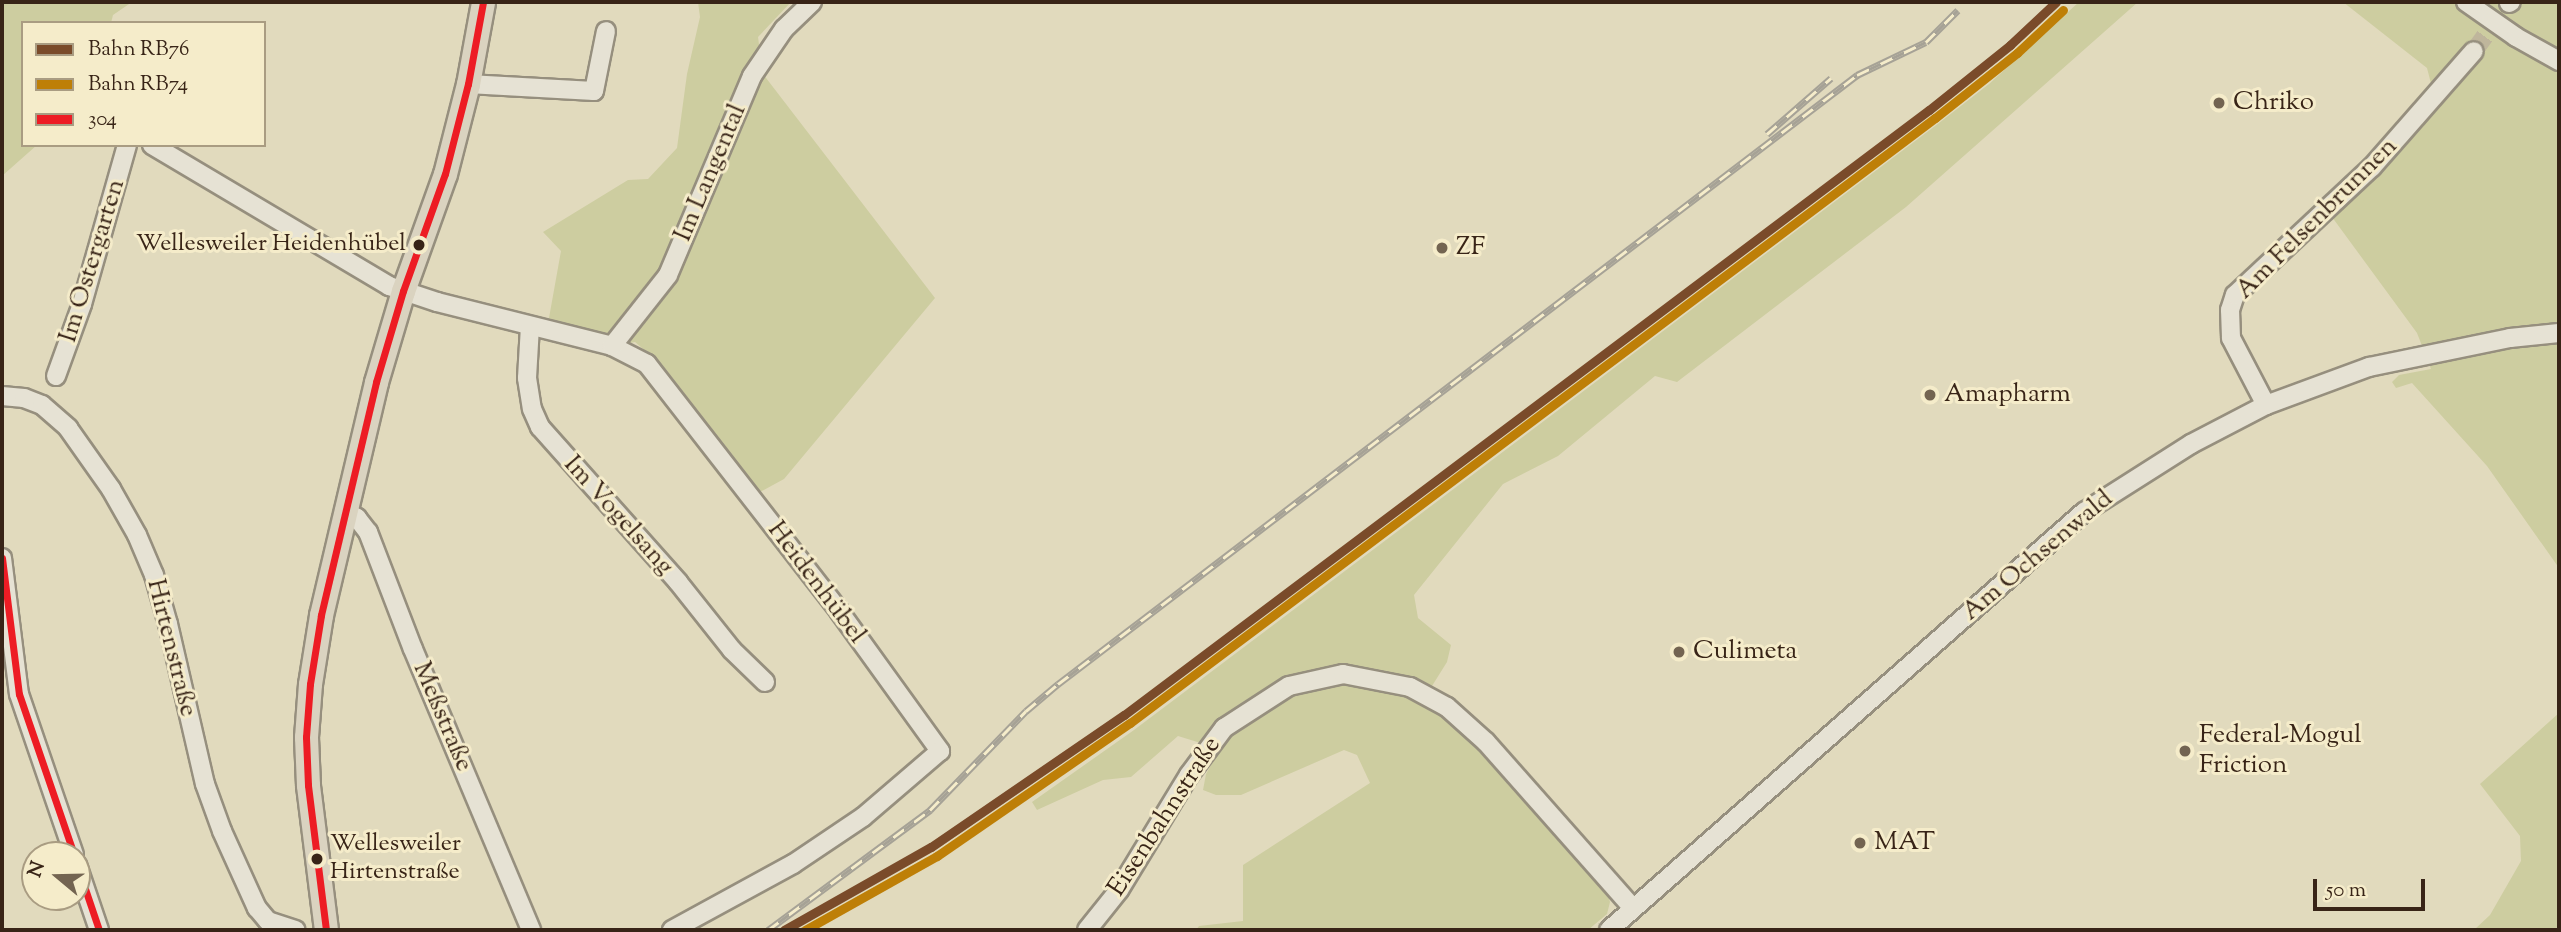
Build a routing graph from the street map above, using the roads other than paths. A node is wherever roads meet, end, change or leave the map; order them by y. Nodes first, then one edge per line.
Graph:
1 (483, 2) edge
2 (812, 2) edge
3 (2466, 2) edge
4 (606, 31) dead end
5 (2474, 51) tunnel mouth
6 (2559, 61) edge
7 (468, 84) junction
8 (126, 147) edge
9 (155, 147) edge
10 (403, 291) junction
11 (530, 326) junction
12 (2559, 333) edge
13 (612, 346) junction
14 (56, 376) dead end
15 (2, 396) edge
16 (2266, 405) junction
17 (344, 511) junction
18 (2, 558) edge
19 (765, 682) dead end
20 (69, 841) edge
21 (91, 906) edge
22 (1633, 908) junction
23 (99, 930) edge
24 (296, 930) edge
25 (326, 930) edge
26 (531, 930) edge
27 (672, 930) edge
28 (1087, 930) edge
29 (1609, 930) edge

1 - 7 main road
2 - 13 street, Im Langental
3 - 6 street
4 - 7 street
5 - 16 street, Am Felsenbrunnen
7 - 10 main road
8 - 14 street, Im Ostergarten
9 - 10 street
10 - 11 street, Heidenhübel
10 - 17 main road
11 - 13 street, Heidenhübel
11 - 19 street, Im Vogelsang
12 - 16 street, Am Ochsenwald
13 - 27 street, Heidenhübel
15 - 24 street, Hirtenstraße
16 - 22 street, Am Ochsenwald
17 - 25 main road
17 - 26 street, Meßstraße
18 - 20 street
21 - 23 street
22 - 28 street, Eisenbahnstraße
22 - 29 street, Am Ochsenwald

